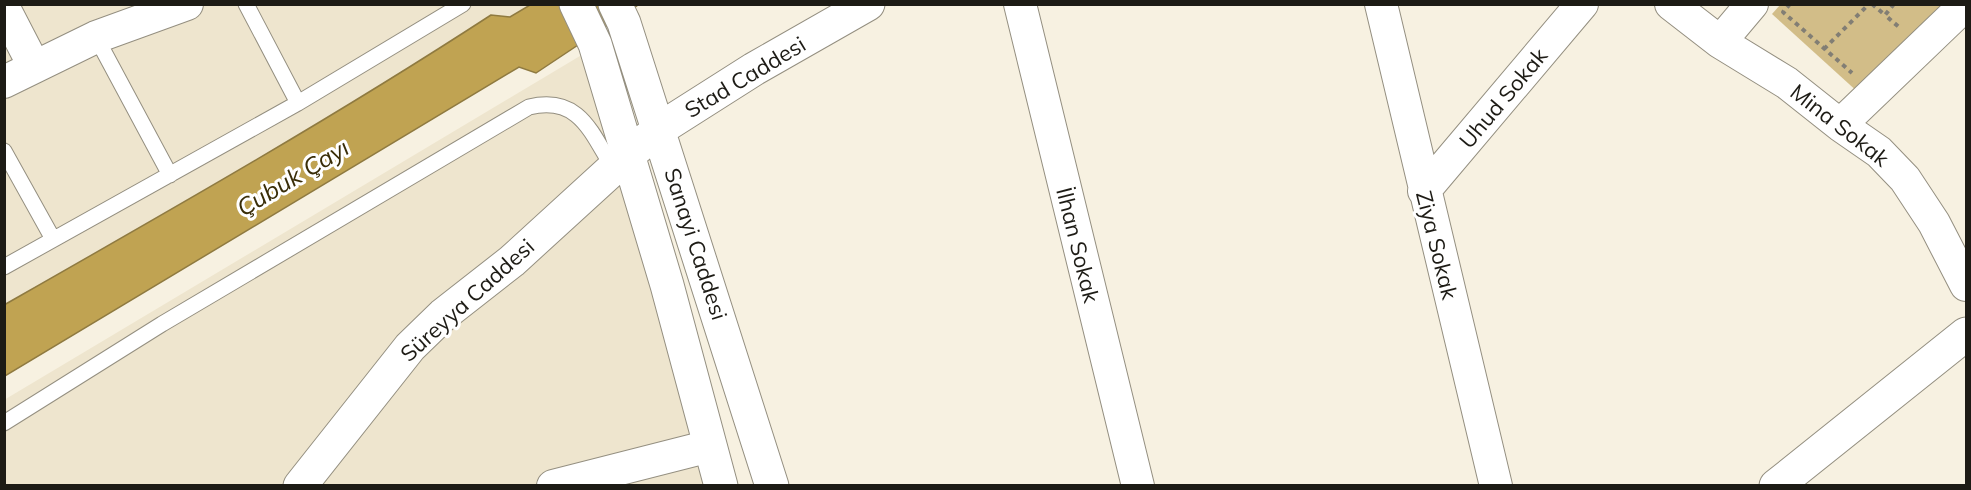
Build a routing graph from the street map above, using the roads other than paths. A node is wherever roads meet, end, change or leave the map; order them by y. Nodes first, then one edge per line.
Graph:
1 (187, 4) edge
2 (246, 4) edge
3 (463, 4) edge
4 (576, 4) edge
5 (868, 4) edge
6 (1020, 4) edge
7 (1381, 4) edge
8 (1582, 4) edge
9 (1671, 4) edge
10 (1752, 4) edge
11 (1966, 4) edge
12 (4, 8) edge
13 (619, 14) edge
14 (96, 37) junction
15 (1720, 42) junction
16 (34, 66) junction
17 (4, 82) edge
18 (298, 103) junction
19 (1840, 125) junction
20 (658, 130) junction
21 (4, 151) edge
22 (620, 162) junction
23 (170, 175) junction
24 (1424, 191) junction
25 (53, 239) junction
26 (4, 267) edge
27 (1966, 285) edge
28 (1966, 334) edge
29 (4, 423) edge
30 (710, 446) junction
31 (308, 483) edge
32 (1491, 483) edge
33 (553, 486) edge
34 (722, 486) edge
35 (772, 486) edge
36 (1138, 486) edge
37 (1776, 486) edge

1 - 14 street
2 - 18 lane
3 - 18 lane
4 - 22 main road, Sanayi Caddesi
5 - 20 main road, Stad Caddesi
6 - 36 street, İlhan Sokak
7 - 24 street, Ziya Sokak
8 - 24 street, Uhud Sokak
9 - 15 street, Mina Sokak
10 - 15 street
11 - 19 street
12 - 16 street
13 - 20 main road, Sanayi Caddesi
14 - 16 street
14 - 23 lane
15 - 19 street, Mina Sokak
16 - 17 street
18 - 23 lane
19 - 27 street, Mina Sokak
20 - 22 main road, Stad Caddesi
20 - 35 main road, Sanayi Caddesi
21 - 25 lane
22 - 29 lane
22 - 30 main road, Sanayi Caddesi
22 - 31 main road, Süreyya Caddesi
23 - 25 lane
24 - 32 street, Ziya Sokak
25 - 26 lane
28 - 37 main road
30 - 33 street
30 - 34 main road, Sanayi Caddesi

